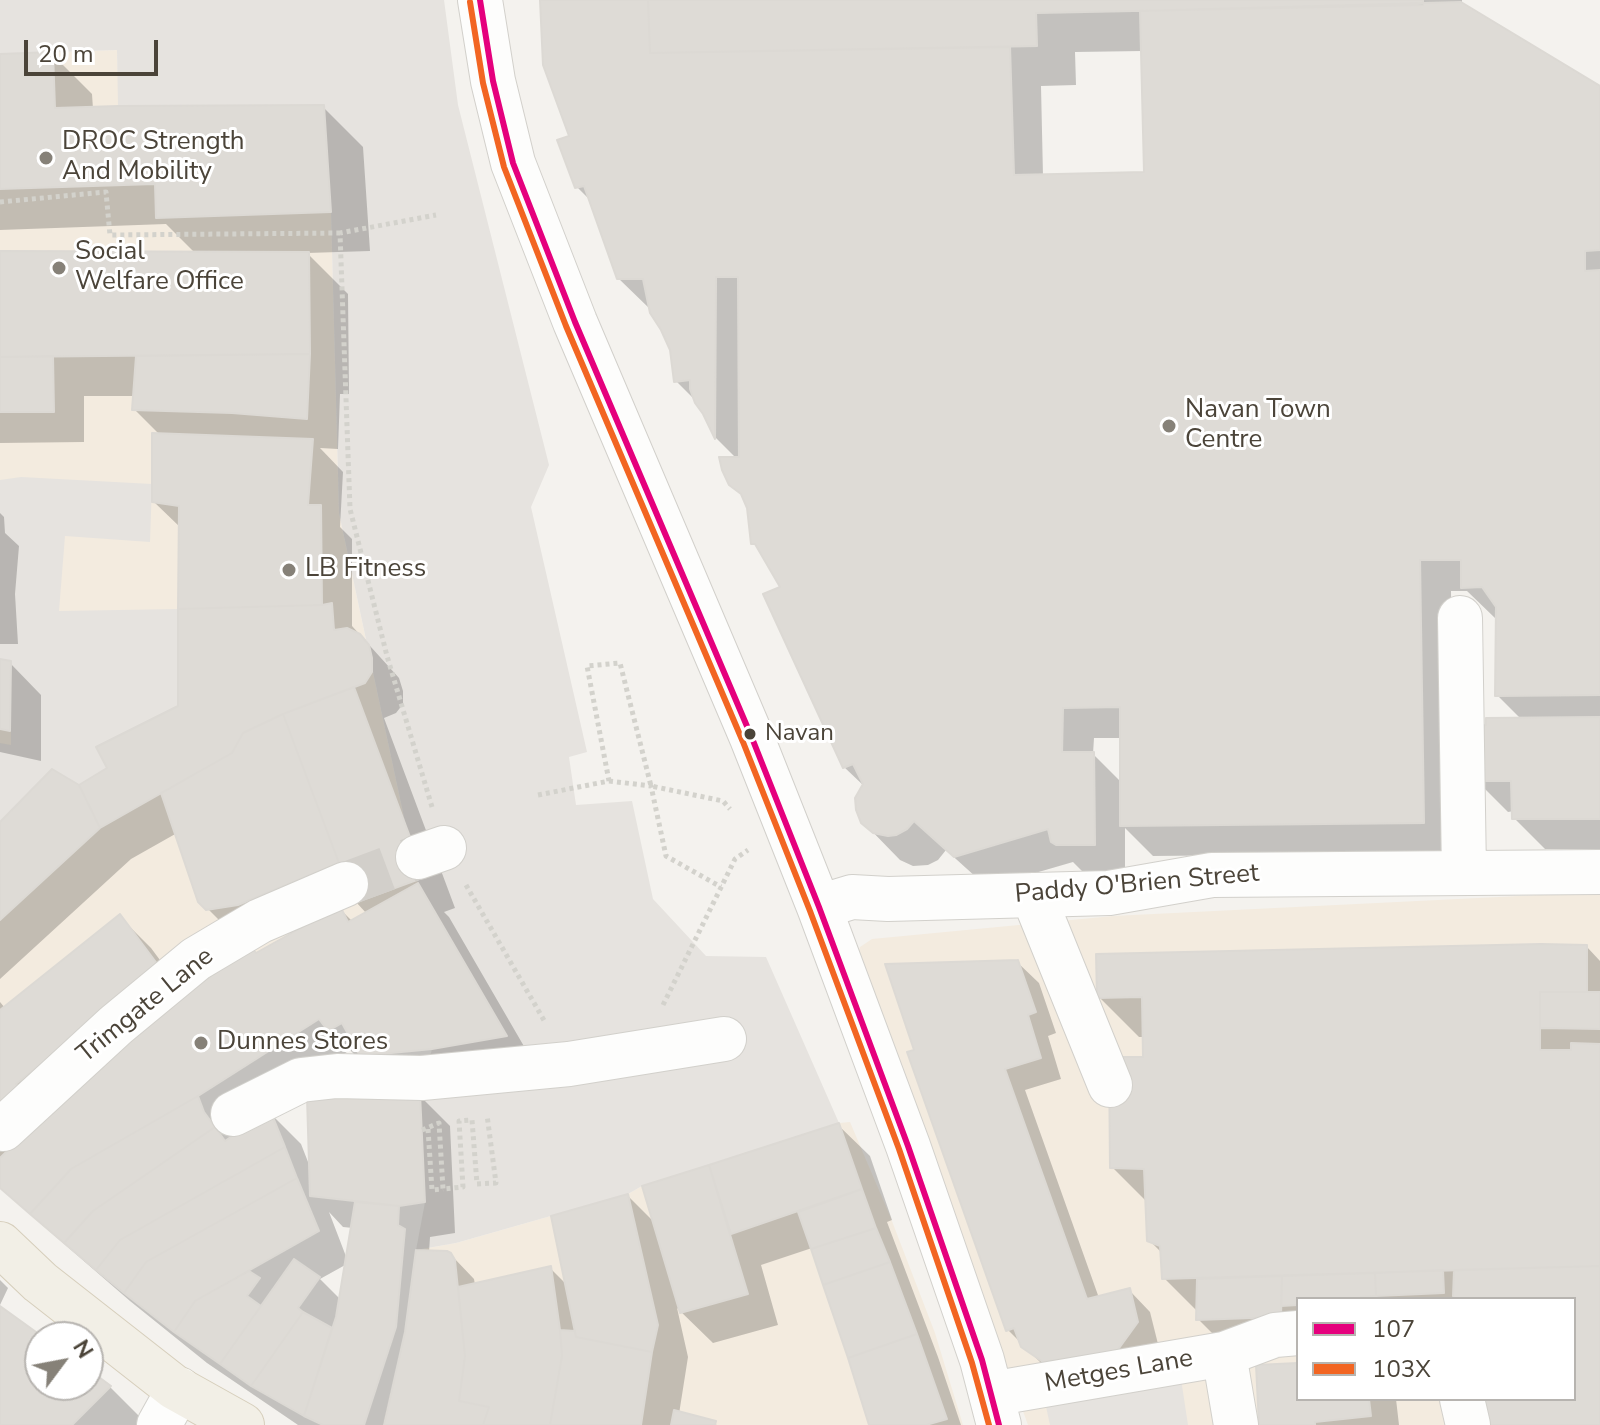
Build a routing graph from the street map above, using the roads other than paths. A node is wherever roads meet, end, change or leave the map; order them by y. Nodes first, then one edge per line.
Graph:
1 (480, 0) edge
2 (1460, 618) dead end
3 (1600, 872) edge
4 (1464, 873) junction
5 (346, 884) tunnel mouth
6 (1033, 895) junction
7 (819, 907) junction
8 (724, 1039) dead end
9 (1110, 1085) dead end
10 (233, 1114) dead end
11 (3, 1129) dead end
12 (0, 1244) edge
13 (1296, 1333) edge
14 (1224, 1354) junction
15 (1462, 1401) edge
16 (169, 1407) edge
17 (995, 1410) edge
18 (242, 1425) edge
19 (1236, 1425) edge
20 (1468, 1425) edge

1 - 7 street
2 - 4 street
3 - 4 street, Paddy O'Brien Street
4 - 6 street, Paddy O'Brien Street
5 - 11 street, Trimgate Lane
6 - 7 street, Paddy O'Brien Street
6 - 9 street
7 - 17 street
8 - 10 street
12 - 16 main road
13 - 14 street
14 - 17 street, Metges Lane
14 - 19 street, Metges Lane
15 - 20 street
16 - 18 main road

